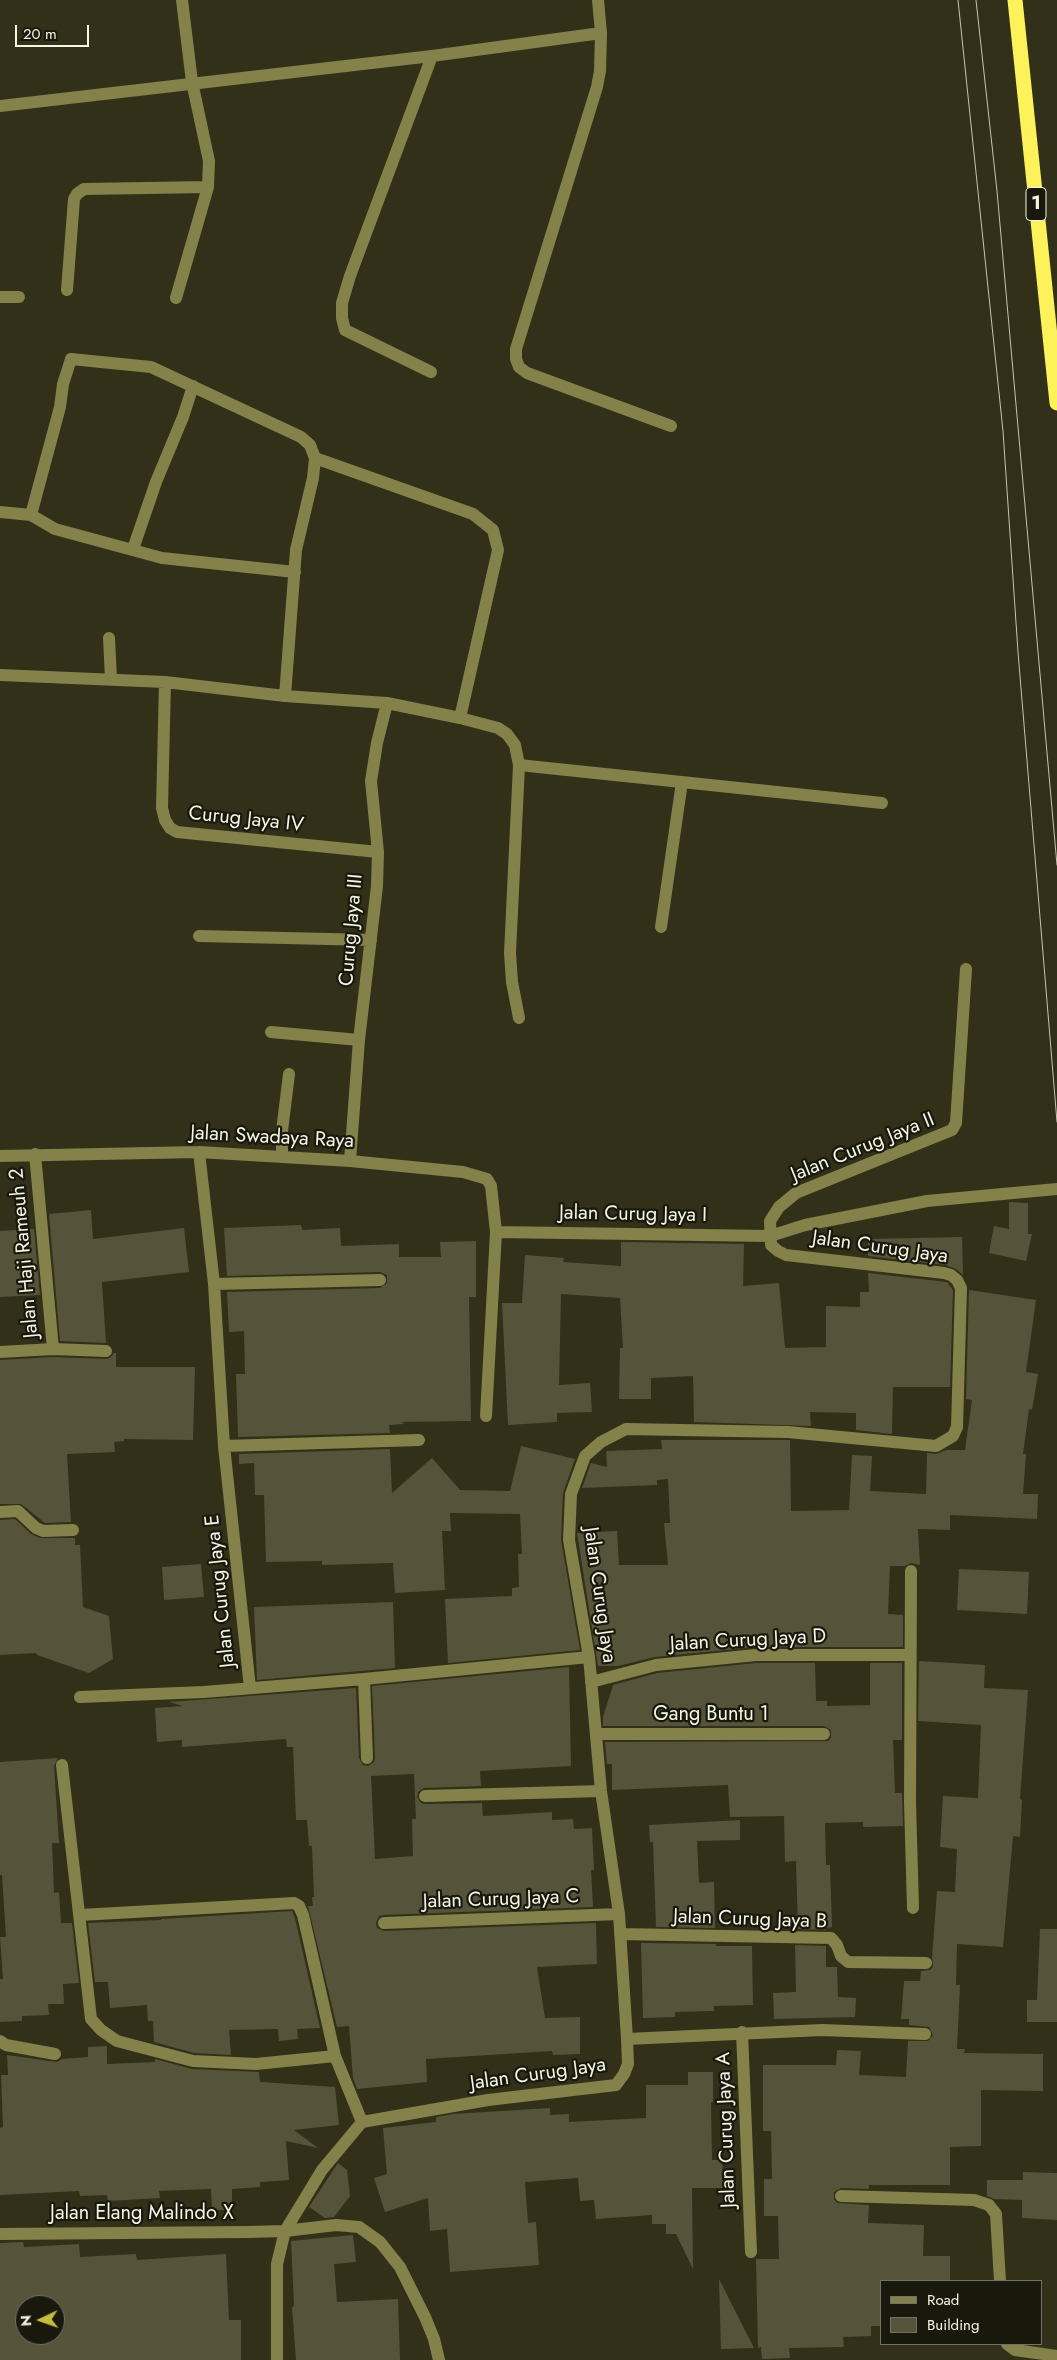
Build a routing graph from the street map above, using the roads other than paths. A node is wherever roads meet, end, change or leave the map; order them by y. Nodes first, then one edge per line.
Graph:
1 (182, 0) edge
2 (598, 0) edge
3 (1015, 2) edge
4 (601, 33) junction
5 (432, 56) junction
6 (192, 82) junction
7 (0, 106) edge
8 (208, 187) junction
9 (67, 290) dead end
10 (0, 297) edge
11 (19, 297) dead end
12 (176, 298) dead end
13 (431, 372) dead end
14 (192, 386) junction
15 (1057, 403) edge
16 (671, 426) dead end
17 (315, 458) junction
18 (0, 512) edge
19 (31, 515) junction
20 (133, 549) junction
21 (295, 572) junction
22 (109, 638) dead end
23 (0, 675) edge
24 (111, 678) junction
25 (165, 682) junction
26 (286, 696) junction
27 (387, 704) junction
28 (460, 718) junction
29 (519, 765) junction
30 (682, 782) junction
31 (882, 803) dead end
32 (378, 852) junction
33 (661, 927) dead end
34 (199, 936) dead end
35 (371, 940) junction
36 (966, 969) dead end
37 (519, 1018) dead end
38 (271, 1032) dead end
39 (359, 1040) junction
40 (289, 1074) dead end
41 (199, 1152) junction
42 (35, 1154) junction
43 (0, 1156) edge
44 (282, 1157) junction
45 (350, 1161) junction
46 (1057, 1189) edge
47 (496, 1232) junction
48 (770, 1236) junction
49 (380, 1280) dead end
50 (214, 1284) junction
51 (53, 1349) junction
52 (106, 1351) dead end
53 (0, 1352) edge
54 (486, 1416) dead end
55 (419, 1440) dead end
56 (224, 1446) junction
57 (0, 1512) edge
58 (72, 1530) dead end
59 (911, 1571) dead end
60 (909, 1656) junction
61 (589, 1657) junction
62 (364, 1680) junction
63 (591, 1682) junction
64 (250, 1688) junction
65 (80, 1697) dead end
66 (597, 1734) junction
67 (824, 1734) dead end
68 (367, 1758) dead end
69 (62, 1765) dead end
70 (601, 1791) junction
71 (425, 1796) dead end
72 (913, 1908) dead end
73 (618, 1914) junction
74 (80, 1915) junction
75 (384, 1923) dead end
76 (620, 1934) junction
77 (926, 1963) dead end
78 (742, 2032) junction
79 (925, 2034) dead end
80 (627, 2038) junction
81 (0, 2041) edge
82 (55, 2054) dead end
83 (335, 2056) junction
84 (362, 2122) junction
85 (841, 2196) dead end
86 (285, 2231) junction
87 (0, 2234) edge
88 (751, 2252) dead end
89 (1000, 2280) edge
90 (1008, 2345) edge
91 (1057, 2356) edge
92 (276, 2360) edge
93 (439, 2360) edge

1 - 6 street
2 - 4 street
3 - 15 highway, 1
4 - 5 street
4 - 16 street
5 - 6 street
5 - 13 street
6 - 7 street
6 - 8 street
8 - 9 street
8 - 12 street
10 - 11 street
14 - 17 street
14 - 19 street
14 - 20 street
17 - 21 street
17 - 28 street
18 - 19 street
19 - 20 street
20 - 21 street
21 - 26 street
22 - 24 street
23 - 24 street
24 - 25 street
25 - 26 street
25 - 32 street, Curug Jaya IV
26 - 27 street
27 - 28 street
27 - 32 street, Curug Jaya III
28 - 29 street
29 - 30 street
29 - 37 street
30 - 31 street
30 - 33 street
32 - 35 street, Curug Jaya III
34 - 35 street
35 - 39 street, Curug Jaya III
36 - 48 street, Jalan Curug Jaya II
38 - 39 street
39 - 45 street, Curug Jaya III
40 - 44 street
41 - 42 street, Jalan Swadaya Raya
41 - 44 street, Jalan Swadaya Raya
41 - 50 street, Jalan Curug Jaya E
42 - 43 street, Jalan Swadaya Raya
42 - 51 street, Jalan Haji Rameuh 2
44 - 45 street, Jalan Swadaya Raya
45 - 47 street, Jalan Swadaya Raya
46 - 48 street, Jalan Curug Jaya I
47 - 48 street, Jalan Curug Jaya I
47 - 54 street
48 - 61 street, Jalan Curug Jaya
49 - 50 street
50 - 56 street, Jalan Curug Jaya E
51 - 52 street
51 - 53 street
55 - 56 street
56 - 64 street, Jalan Curug Jaya E
57 - 58 street
59 - 60 street
60 - 63 street, Jalan Curug Jaya D
60 - 72 street
61 - 62 street, Jalan Curug Jaya E
61 - 63 street, Jalan Curug Jaya
62 - 64 street, Jalan Curug Jaya E
62 - 68 street
63 - 66 street, Jalan Curug Jaya
64 - 65 street
66 - 67 street, Gang Buntu 1
66 - 70 street, Jalan Curug Jaya
69 - 74 street
70 - 71 street
70 - 73 street, Jalan Curug Jaya
73 - 75 street, Jalan Curug Jaya C
73 - 76 street, Jalan Curug Jaya
74 - 83 street
74 - 83 street
76 - 77 street, Jalan Curug Jaya B
76 - 80 street, Jalan Curug Jaya
78 - 79 street
78 - 80 street, Jalan Curug Jaya A
78 - 88 street, Jalan Curug Jaya A
80 - 84 street, Jalan Curug Jaya
81 - 82 street
83 - 84 street
84 - 86 street
85 - 89 street
86 - 87 street, Jalan Elang Malindo X
86 - 92 street
86 - 93 street, Jalan Elang Malindo X
90 - 91 street

